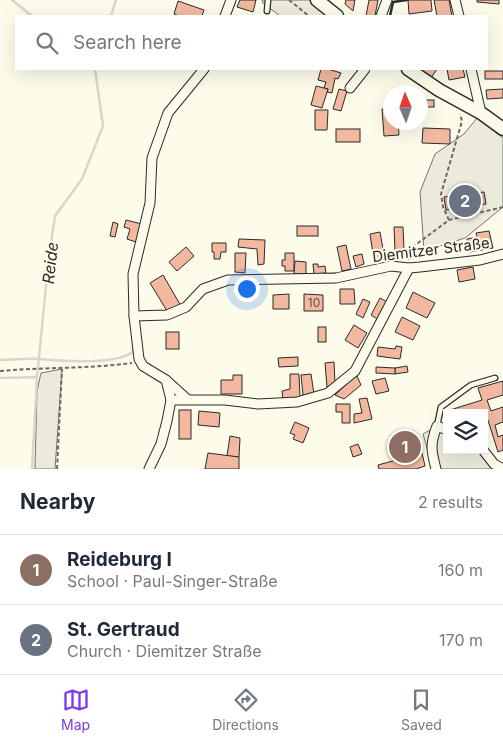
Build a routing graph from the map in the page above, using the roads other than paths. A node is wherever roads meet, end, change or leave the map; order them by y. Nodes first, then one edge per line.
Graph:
1 (231, 0) edge
2 (268, 0) edge
3 (317, 0) edge
4 (387, 0) edge
5 (455, 0) edge
6 (267, 11) dead end
7 (225, 15) edge
8 (337, 15) edge
9 (382, 15) edge
10 (459, 15) edge
11 (203, 70) edge
12 (364, 70) edge
13 (410, 70) edge
14 (471, 70) edge
15 (350, 88) dead end
16 (482, 113) junction
17 (503, 130) edge
18 (503, 254) edge
19 (409, 268) junction
20 (134, 316) junction
21 (495, 378) dead end
22 (166, 380) junction
23 (187, 399) junction
24 (171, 400) junction
25 (437, 426) junction
26 (443, 428) edge
27 (485, 454) edge
28 (149, 469) edge
29 (436, 469) edge
30 (503, 469) edge

1 - 7 street
2 - 6 lane
3 - 8 street
4 - 9 street
5 - 10 street
11 - 20 street
12 - 15 street
13 - 16 street
14 - 16 street
16 - 17 street
18 - 19 street, Diemitzer Straße
19 - 20 street, Diemitzer Straße
19 - 23 street
20 - 22 street
21 - 25 lane
22 - 23 street
22 - 24 street
23 - 24 street
24 - 28 street
25 - 26 street
25 - 29 street
27 - 30 street

